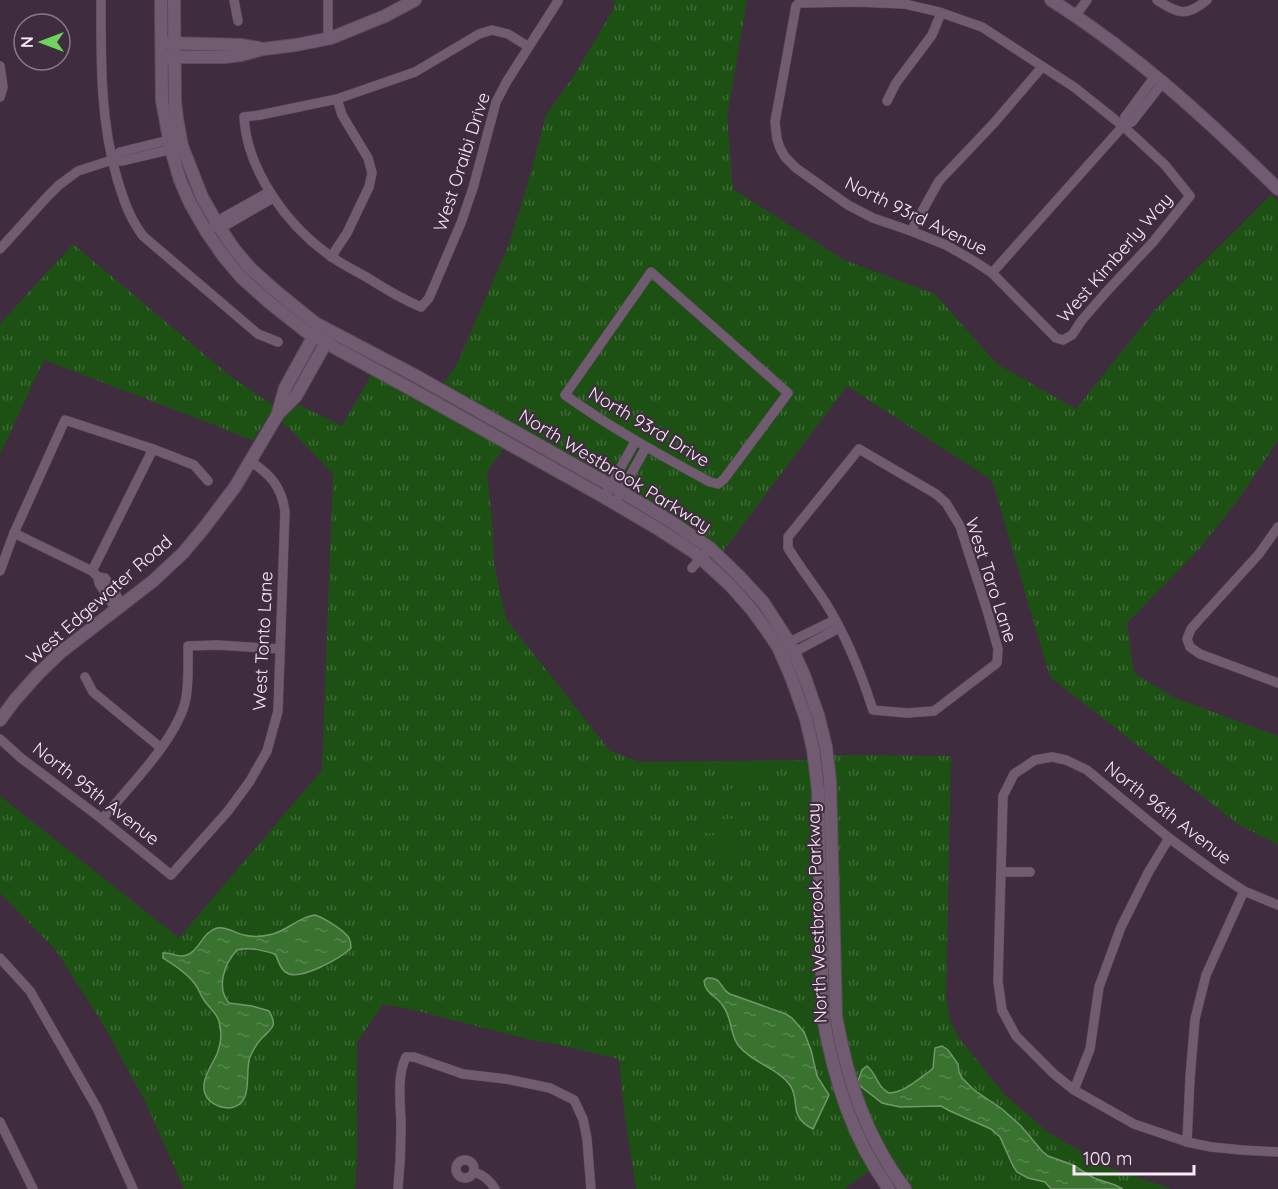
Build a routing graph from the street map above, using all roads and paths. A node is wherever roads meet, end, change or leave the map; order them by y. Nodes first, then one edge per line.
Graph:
1 (101, 0) edge
2 (161, 0) edge
3 (174, 0) edge
4 (234, 0) edge
5 (328, 0) edge
6 (415, 0) edge
7 (558, 0) edge
8 (1051, 0) edge
9 (1087, 0) edge
10 (1157, 0) edge
11 (1207, 0) edge
12 (856, 1) edge
13 (1071, 8) edge
14 (941, 13) junction
15 (238, 21) dead end
16 (331, 38) junction
17 (167, 43) junction
18 (529, 47) junction
19 (263, 49) junction
20 (168, 57) junction
21 (0, 66) edge
22 (1042, 67) junction
23 (1160, 78) junction
24 (0, 97) edge
25 (337, 99) junction
26 (887, 101) dead end
27 (1123, 126) junction
28 (175, 143) junction
29 (112, 160) junction
30 (1278, 189) edge
31 (271, 195) junction
32 (218, 225) junction
33 (206, 231) junction
34 (911, 231) junction
35 (0, 249) edge
36 (331, 257) junction
37 (992, 273) junction
38 (320, 325) junction
39 (332, 331) junction
40 (314, 337) junction
41 (1063, 340) joint
42 (278, 342) dead end
43 (326, 344) junction
44 (278, 414) junction
45 (636, 442) junction
46 (646, 447) junction
47 (153, 449) junction
48 (250, 461) junction
49 (208, 481) dead end
50 (616, 488) junction
51 (609, 500) junction
52 (1278, 527) edge
53 (14, 533) junction
54 (705, 553) junction
55 (692, 568) dead end
56 (0, 571) edge
57 (96, 577) junction
58 (119, 608) junction
59 (837, 624) junction
60 (280, 649) junction
61 (786, 650) junction
62 (85, 677) dead end
63 (1278, 682) edge
64 (0, 720) edge
65 (0, 739) edge
66 (826, 747) junction
67 (161, 748) junction
68 (813, 749) junction
69 (102, 819) junction
70 (825, 828) junction
71 (1169, 838) junction
72 (1001, 872) junction
73 (1030, 872) dead end
74 (171, 875) joint
75 (1244, 891) junction
76 (1278, 905) edge
77 (827, 930) junction
78 (0, 958) edge
79 (1074, 1090) junction
80 (0, 1122) edge
81 (1187, 1142) junction
82 (1278, 1152) edge
83 (474, 1172) dead end
84 (33, 1189) edge
85 (133, 1189) edge
86 (398, 1189) edge
87 (495, 1189) edge
88 (591, 1189) edge
89 (889, 1189) edge
90 (905, 1189) edge

1 - 29 street
2 - 17 street, North Westbrook Parkway
3 - 17 street, North Westbrook Parkway
4 - 15 street
5 - 16 street
6 - 16 street
7 - 18 street, West Oraibi Drive
8 - 13 street
9 - 13 street
10 - 11 street
12 - 14 street
12 - 34 street, North 93rd Avenue
13 - 23 street
14 - 22 street
14 - 26 street
16 - 19 street
17 - 19 street
17 - 20 street, North Westbrook Parkway
18 - 25 street
18 - 36 street, West Oraibi Drive
19 - 20 street
20 - 28 street, North Westbrook Parkway
21 - 24 street
22 - 27 street
22 - 34 street
23 - 27 street
23 - 30 street
25 - 31 street
25 - 36 street
27 - 37 street
27 - 41 street, West Kimberly Way
28 - 29 street
28 - 32 street, North Westbrook Parkway
28 - 33 street, North Westbrook Parkway
29 - 35 street
29 - 42 street
31 - 32 street
31 - 36 street
32 - 33 street
32 - 38 street, North Westbrook Parkway
33 - 40 street, North Westbrook Parkway
34 - 37 street, North 93rd Avenue
37 - 41 street, North 93rd Avenue
38 - 39 street, North Westbrook Parkway
38 - 40 street, West Edgewater Road
39 - 43 street, West Edgewater Road
39 - 50 street, North Westbrook Parkway
40 - 43 street, North Westbrook Parkway
40 - 44 street, West Edgewater Road
43 - 44 street, West Edgewater Road
43 - 51 street, North Westbrook Parkway
44 - 48 street, West Edgewater Road
45 - 46 street, North 93rd Drive
45 - 46 street, North 93rd Drive
45 - 50 street
46 - 50 street
47 - 49 street
47 - 53 street
47 - 57 street
48 - 58 street, West Edgewater Road
48 - 60 street, West Tonto Lane
50 - 51 street
50 - 54 street, North Westbrook Parkway
51 - 54 street, North Westbrook Parkway
52 - 63 street
53 - 56 street
53 - 57 street
54 - 55 street
54 - 61 street, North Westbrook Parkway
57 - 58 street
58 - 64 street, West Edgewater Road
59 - 59 street, West Taro Lane
59 - 61 street
60 - 67 street
60 - 74 street, West Tonto Lane
61 - 66 street, North Westbrook Parkway
61 - 68 street, North Westbrook Parkway
62 - 67 street
65 - 69 street, North 95th Avenue
66 - 68 street
66 - 70 street, North Westbrook Parkway
67 - 69 street
68 - 70 street, North Westbrook Parkway
69 - 74 street, North 95th Avenue
70 - 77 street, North Westbrook Parkway
71 - 72 street, North 96th Avenue
71 - 75 street, North 96th Avenue
71 - 79 street
72 - 73 street
72 - 79 street
75 - 76 street, North 96th Avenue
75 - 81 street
77 - 89 street, North Westbrook Parkway
77 - 90 street, North Westbrook Parkway
78 - 85 street
79 - 81 street
80 - 84 street
81 - 82 street
83 - 87 street
86 - 88 street

